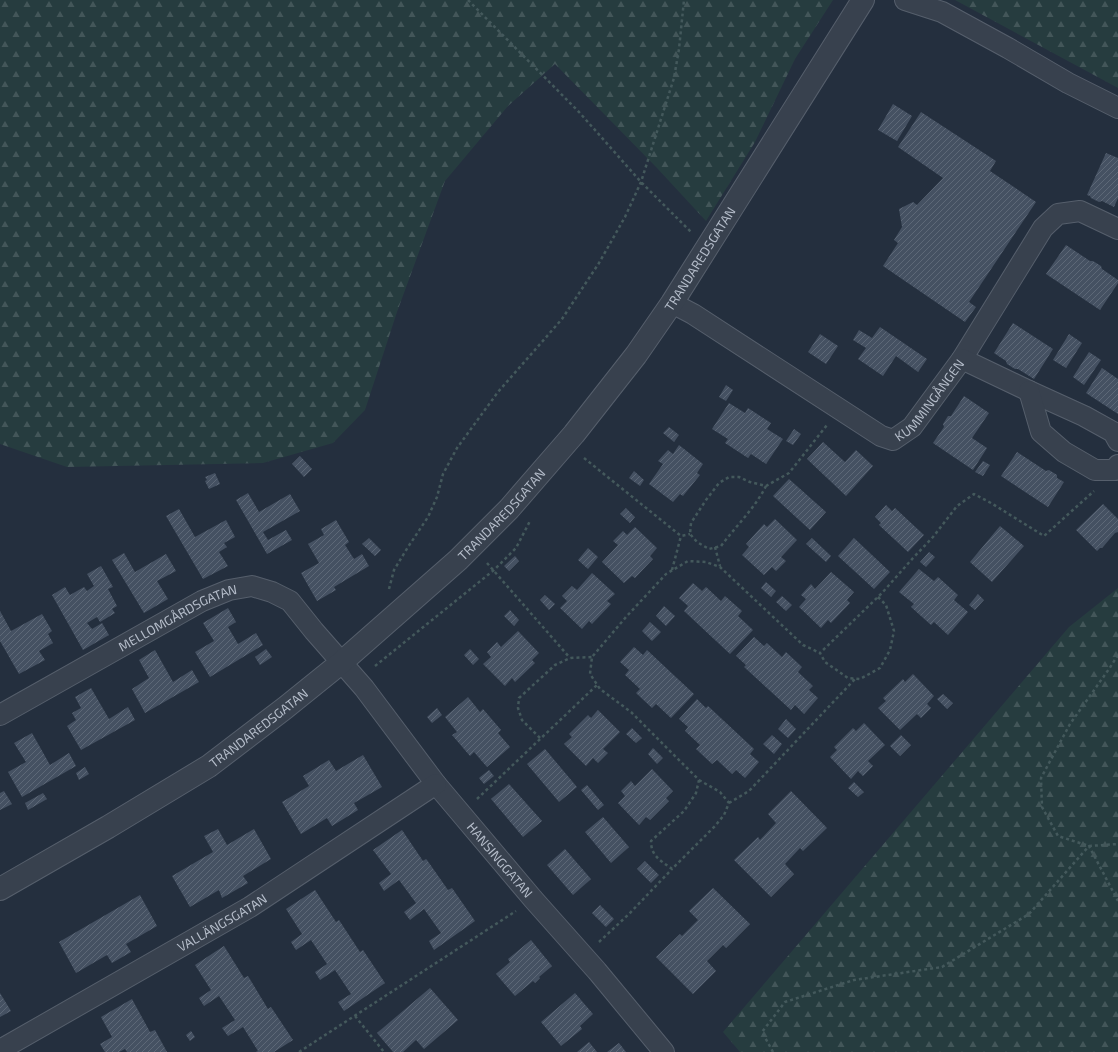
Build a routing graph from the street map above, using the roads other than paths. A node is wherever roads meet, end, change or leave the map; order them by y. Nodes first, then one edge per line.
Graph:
1 (863, 0) edge
2 (905, 0) edge
3 (1118, 108) edge
4 (1118, 229) edge
5 (672, 303) junction
6 (962, 359) junction
7 (1030, 391) junction
8 (1118, 441) edge
9 (1114, 468) edge
10 (342, 662) junction
11 (0, 715) edge
12 (436, 784) junction
13 (0, 889) edge
14 (0, 1050) edge
15 (664, 1052) edge

1 - 5 street, TRANDAREDSGATAN
2 - 3 street
4 - 6 street, KUMMINGÅNGEN
5 - 6 street, KUMMINGÅNGEN
5 - 10 street, TRANDAREDSGATAN
6 - 7 street
7 - 8 street
7 - 9 street
10 - 11 street, MELLOMGÅRDSGATAN
10 - 12 street, HANSINGGATAN
10 - 13 street, TRANDAREDSGATAN
12 - 14 street, VALLÄNGSGATAN
12 - 15 street, HANSINGGATAN

